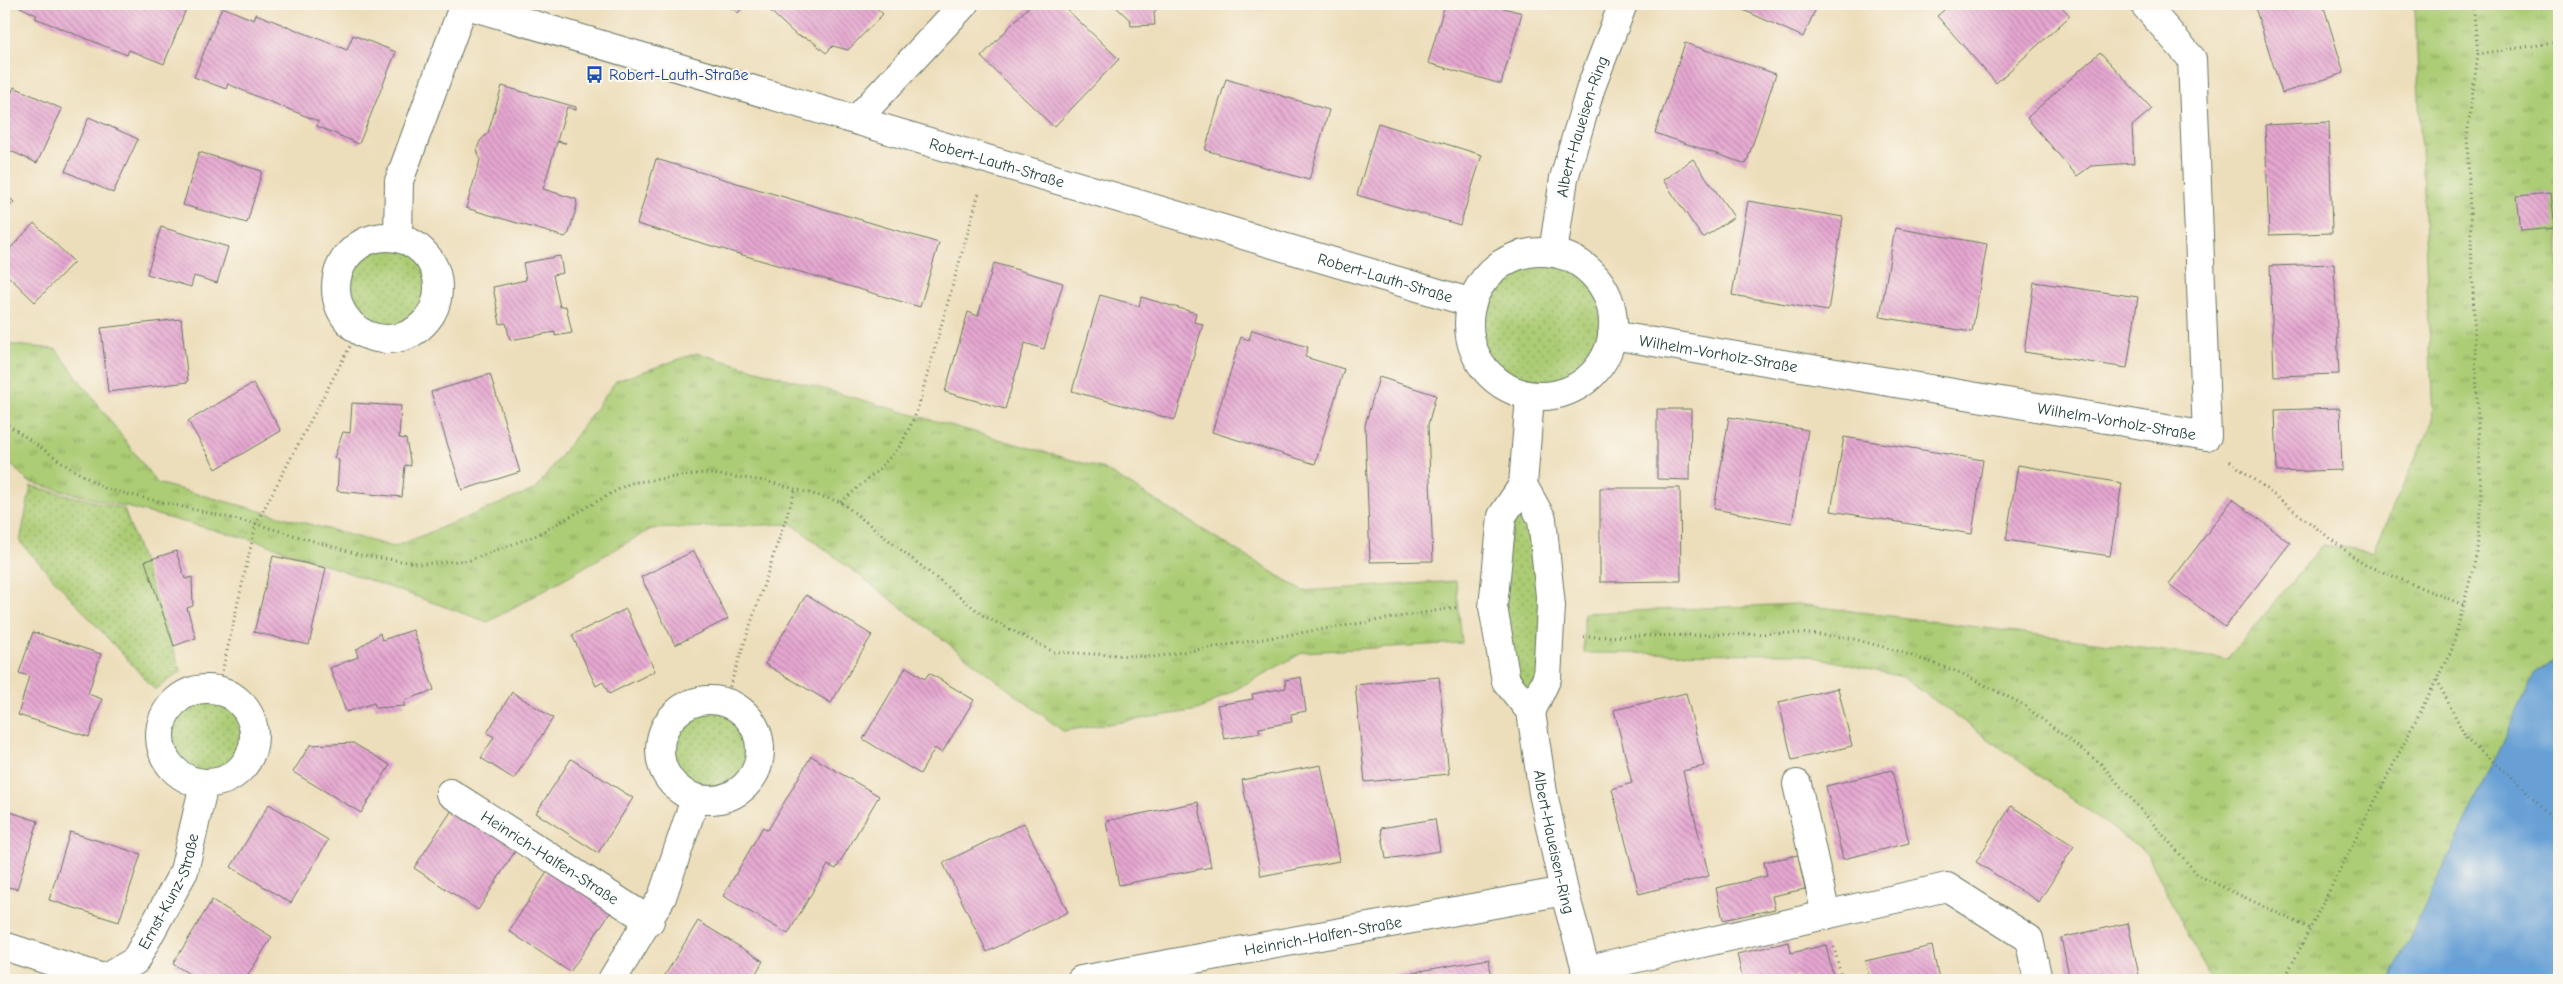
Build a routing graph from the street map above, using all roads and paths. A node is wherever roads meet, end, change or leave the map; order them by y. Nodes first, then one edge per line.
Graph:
1 (464, 4) edge
2 (964, 4) edge
3 (1623, 4) edge
4 (2144, 4) edge
5 (2473, 4) edge
6 (2559, 42) edge
7 (2478, 54) junction
8 (856, 120) junction
9 (989, 159) junction
10 (398, 237) junction
11 (1553, 253) junction
12 (1472, 303) junction
13 (358, 331) junction
14 (1612, 335) junction
15 (1530, 396) junction
16 (4, 422) edge
17 (2208, 436) junction
18 (1523, 485) junction
19 (796, 488) junction
20 (841, 502) junction
21 (256, 524) junction
22 (2464, 604) junction
23 (1459, 607) dead end
24 (1578, 637) dead end
25 (2436, 679) junction
26 (218, 690) junction
27 (725, 701) junction
28 (1531, 712) junction
29 (204, 784) junction
30 (1798, 784) dead end
31 (450, 793) dead end
32 (695, 799) junction
33 (2559, 825) edge
34 (1564, 891) junction
35 (1826, 914) junction
36 (650, 920) junction
37 (2310, 928) junction
38 (4, 946) edge
39 (1587, 975) edge
40 (105, 979) edge
41 (612, 980) edge
42 (1081, 980) edge
43 (2038, 980) edge
44 (2284, 980) edge

1 - 8 street, Robert-Lauth-Straße
1 - 10 street, Robert-Lauth-Straße
2 - 8 street
3 - 11 street, Albert-Haueisen-Ring
4 - 17 street, Wilhelm-Vorholz-Straße
5 - 7 path
6 - 7 path
7 - 22 path
8 - 9 street, Robert-Lauth-Straße
9 - 12 street, Robert-Lauth-Straße
9 - 20 path
10 - 13 street
10 - 13 street
11 - 12 street
11 - 14 street
12 - 15 street
13 - 21 path
14 - 15 street
14 - 17 street, Wilhelm-Vorholz-Straße
15 - 18 street
16 - 21 path
17 - 22 path
18 - 28 street
18 - 28 street
19 - 20 path
19 - 21 path
19 - 27 path
20 - 23 path
21 - 26 path
22 - 25 path
24 - 37 path
25 - 33 path
25 - 37 path
26 - 29 street
26 - 29 street
27 - 32 street
27 - 32 street
28 - 34 street, Albert-Haueisen-Ring
29 - 40 street, Ernst-Kunz-Straße
30 - 35 street
31 - 36 street, Heinrich-Halfen-Straße
32 - 36 street
34 - 39 street, Albert-Haueisen-Ring
34 - 42 street, Heinrich-Halfen-Straße
35 - 39 street, Albert-Haueisen-Ring
35 - 43 street, Albert-Haueisen-Ring
36 - 41 street
37 - 44 path
38 - 40 street, Ernst-Kunz-Straße

